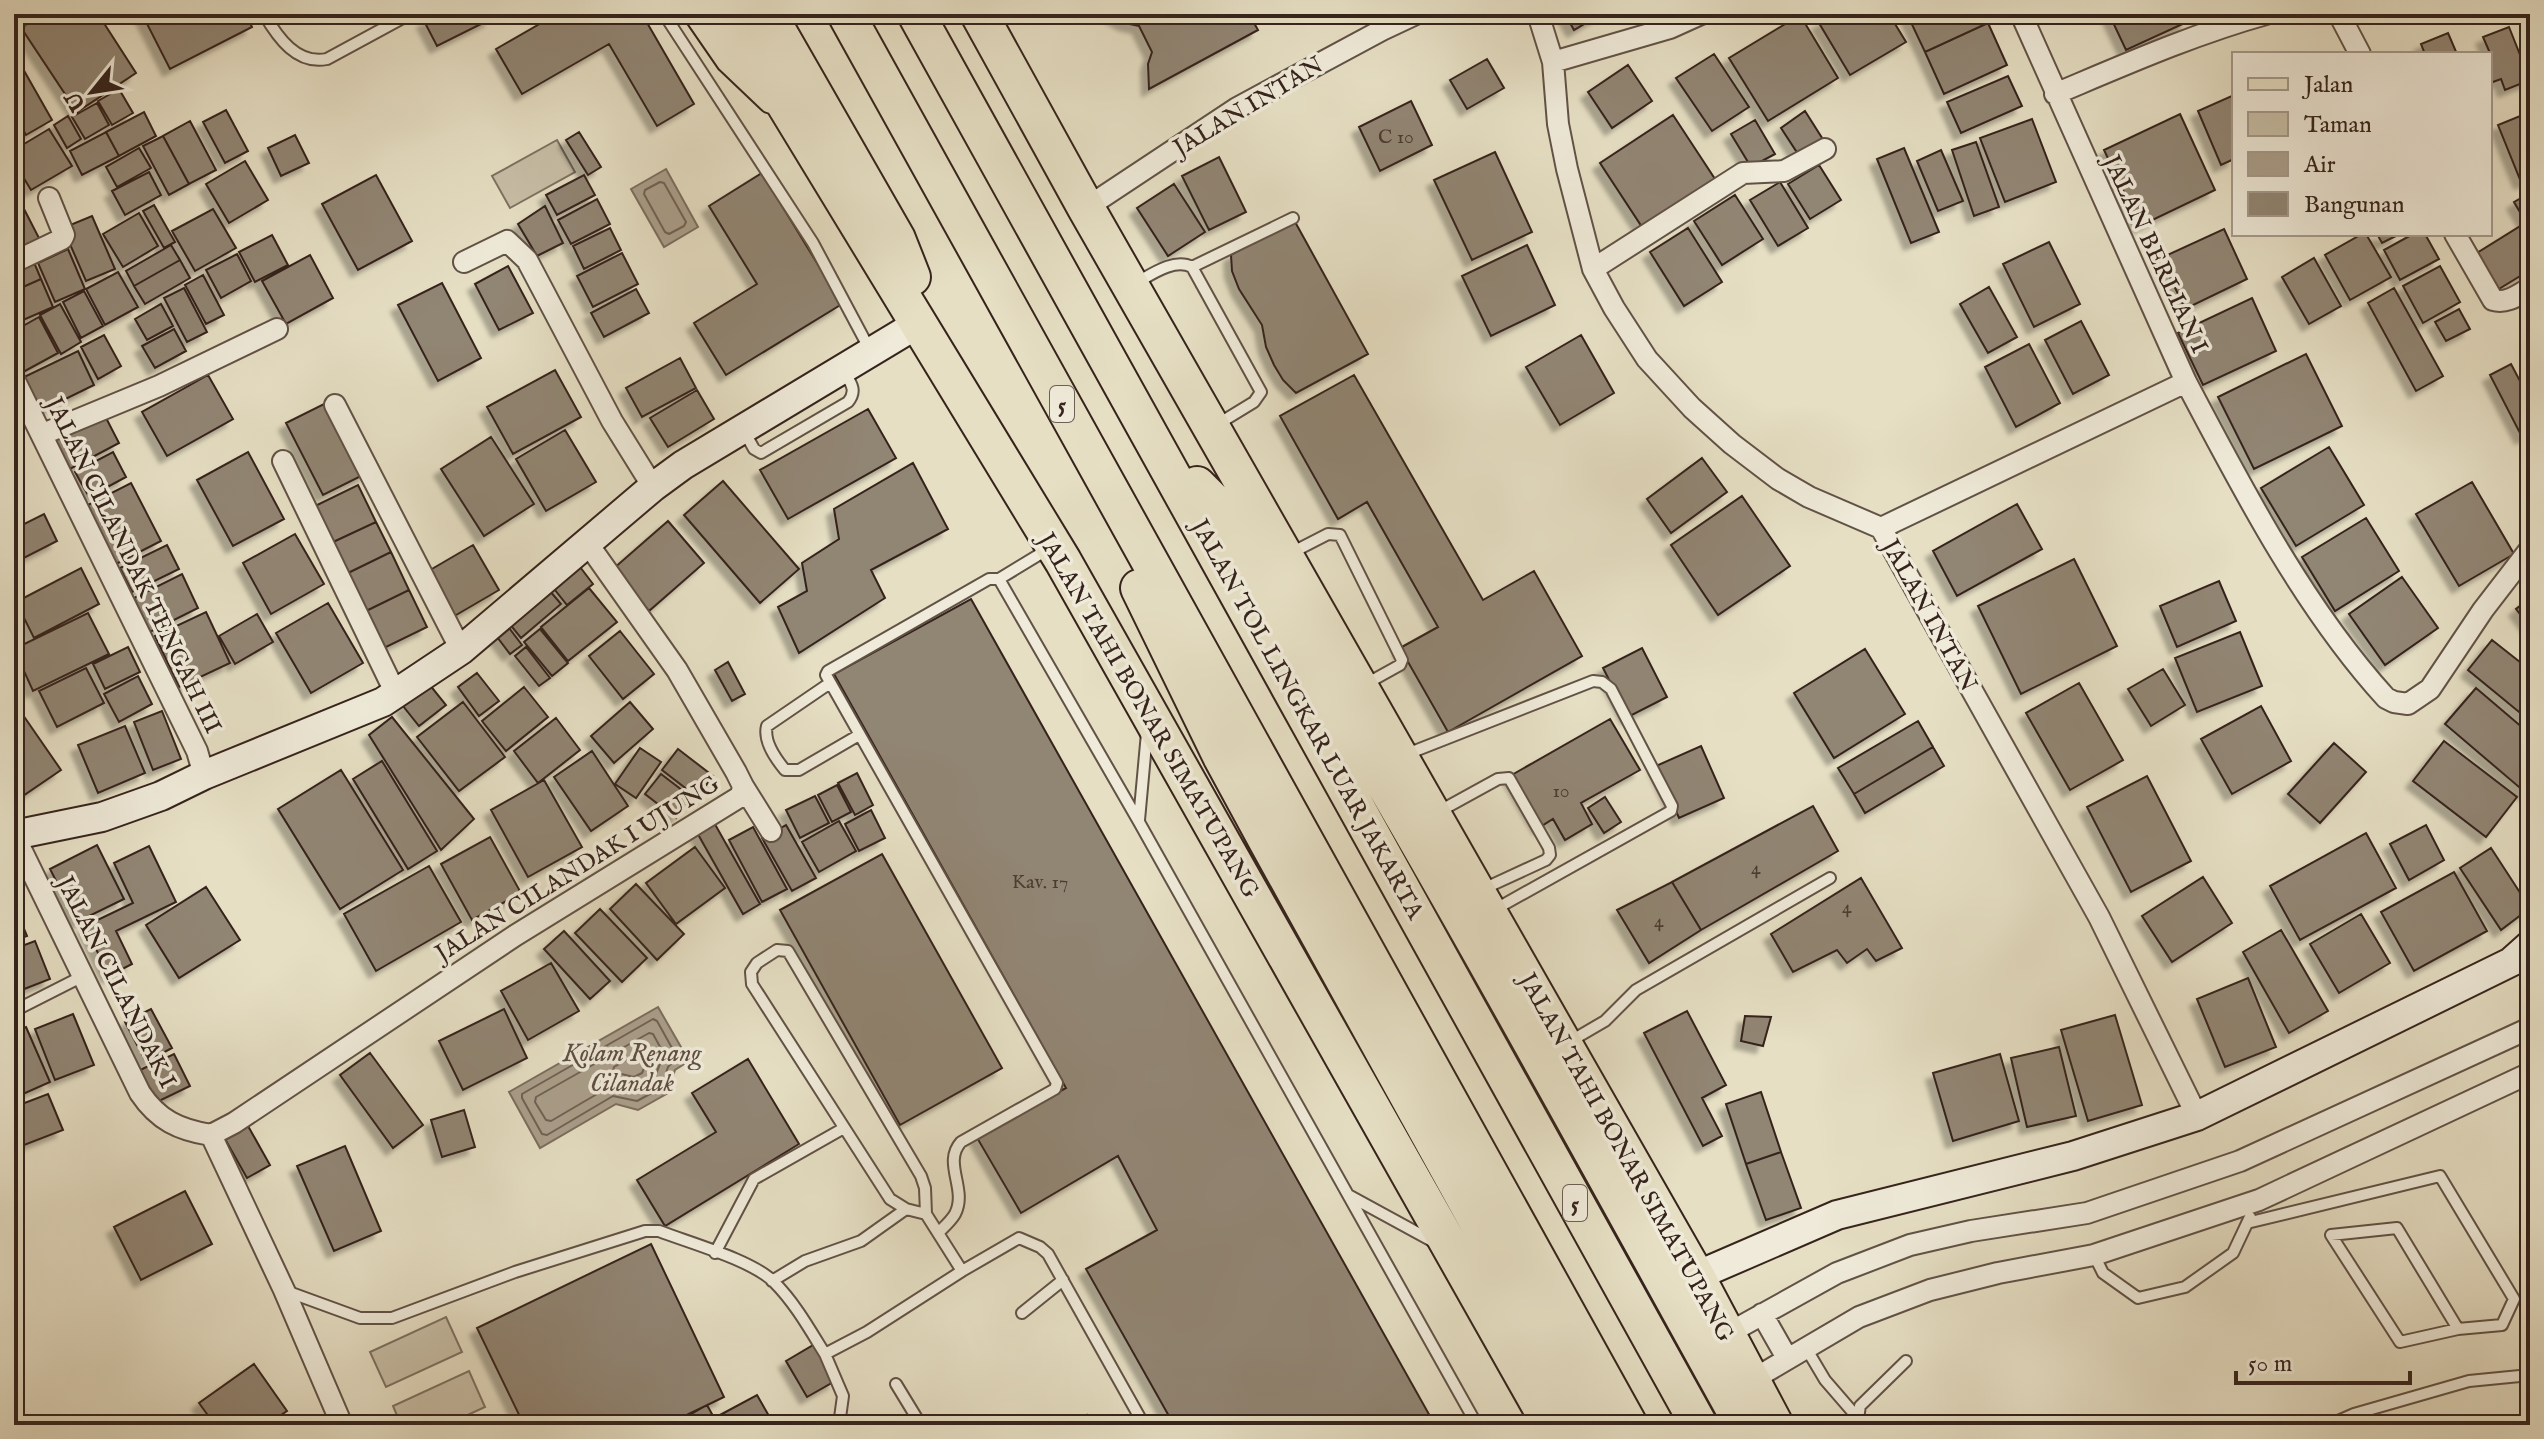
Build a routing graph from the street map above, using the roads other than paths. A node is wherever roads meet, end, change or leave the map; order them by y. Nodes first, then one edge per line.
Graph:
1 (22, 14) edge
2 (264, 14) edge
3 (410, 14) edge
4 (664, 14) edge
5 (700, 14) edge
6 (730, 14) edge
7 (768, 14) edge
8 (916, 14) edge
9 (979, 14) edge
10 (1416, 14) edge
11 (1538, 14) edge
12 (1701, 14) edge
13 (2021, 14) edge
14 (2266, 14) edge
15 (2339, 14) edge
16 (846, 16) edge
17 (14, 21) edge
18 (1376, 22) edge
19 (2359, 52) edge
20 (1553, 62) junction
21 (2055, 94) junction
22 (794, 119) junction
23 (1825, 149) dead end
24 (49, 198) dead end
25 (1086, 208) junction
26 (1293, 218) dead end
27 (967, 231) junction
28 (2456, 236) edge
29 (14, 262) edge
30 (464, 262) dead end
31 (1192, 267) junction
32 (1593, 269) junction
33 (1131, 286) junction
34 (2530, 288) edge
35 (915, 317) junction
36 (277, 329) dead end
37 (871, 352) junction
38 (14, 379) edge
39 (2186, 382) junction
40 (335, 405) dead end
41 (1212, 427) junction
42 (43, 434) junction
43 (283, 461) dead end
44 (1171, 472) junction
45 (653, 487) junction
46 (1881, 528) junction
47 (1052, 544) junction
48 (2530, 549) edge
49 (595, 553) junction
50 (1286, 556) junction
51 (996, 578) junction
52 (461, 650) junction
53 (830, 683) junction
54 (1361, 687) junction
55 (396, 694) junction
56 (1148, 710) junction
57 (859, 735) junction
58 (1400, 757) junction
59 (204, 775) junction
60 (743, 786) junction
61 (1433, 815) junction
62 (1139, 822) junction
63 (771, 831) dead end
64 (14, 835) edge
65 (1830, 878) dead end
66 (1483, 903) junction
67 (2530, 945) edge
68 (83, 976) junction
69 (14, 1011) edge
70 (2530, 1028) edge
71 (1564, 1045) junction
72 (2530, 1073) edge
73 (2197, 1116) junction
74 (844, 1128) junction
75 (211, 1135) junction
76 (1346, 1193) junction
77 (2259, 1200) junction
78 (906, 1209) junction
79 (926, 1214) junction
80 (2247, 1223) junction
81 (938, 1233) junction
82 (715, 1253) junction
83 (1455, 1254) junction
84 (2094, 1255) junction
85 (962, 1271) junction
86 (1696, 1276) junction
87 (1063, 1280) junction
88 (772, 1281) junction
89 (284, 1290) junction
90 (1022, 1313) dead end
91 (1762, 1314) junction
92 (2458, 1329) junction
93 (1727, 1334) junction
94 (1806, 1348) junction
95 (825, 1354) junction
96 (1787, 1358) junction
97 (1906, 1361) dead end
98 (2530, 1375) edge
99 (1752, 1380) junction
100 (896, 1384) dead end
101 (1857, 1421) edge
102 (342, 1425) edge
103 (839, 1425) edge
104 (921, 1425) edge
105 (1144, 1425) edge
106 (1477, 1425) edge
107 (1551, 1425) edge
108 (1590, 1425) edge
109 (1629, 1425) edge
110 (1699, 1425) edge
111 (1743, 1425) edge
112 (1775, 1425) edge
113 (2329, 1425) edge

1 - 17 street
2 - 3 lane
4 - 37 lane
5 - 22 main road
6 - 22 highway, JALAN TAHI BONAR SIMATUPANG
7 - 35 highway
8 - 44 highway, JALAN TOL LINGKAR LUAR JAKARTA / 5
9 - 25 highway, JALAN TAHI BONAR SIMATUPANG
10 - 18 street, JALAN INTAN
11 - 20 street, JALAN INTAN
12 - 20 street
13 - 21 street, JALAN BERLIAN I
14 - 21 street
15 - 19 street
16 - 27 highway, 5
18 - 25 street, JALAN INTAN
20 - 32 street, JALAN INTAN
21 - 39 street, JALAN BERLIAN I
22 - 35 highway, JALAN TAHI BONAR SIMATUPANG
23 - 32 street
24 - 29 street
25 - 33 highway, JALAN TAHI BONAR SIMATUPANG
26 - 31 lane
27 - 108 highway
27 - 109 highway, 5
28 - 34 street
30 - 45 street
31 - 33 lane
31 - 41 lane
32 - 46 street, JALAN INTAN
33 - 41 highway, JALAN TAHI BONAR SIMATUPANG
35 - 37 street
35 - 47 highway, JALAN TAHI BONAR SIMATUPANG
36 - 42 street
37 - 45 street
38 - 42 street, JALAN CILANDAK TENGAH III
39 - 46 street, JALAN BERLIAN I
39 - 48 street
40 - 52 street
41 - 50 highway, JALAN TAHI BONAR SIMATUPANG
42 - 59 street, JALAN CILANDAK TENGAH III
43 - 55 street
44 - 110 highway, JALAN TOL LINGKAR LUAR JAKARTA / 5
44 - 111 highway
45 - 49 street
46 - 73 street, JALAN INTAN
47 - 51 lane
47 - 56 highway, JALAN TAHI BONAR SIMATUPANG
49 - 52 street
49 - 60 street, JALAN CILANDAK I UJUNG
50 - 54 highway, JALAN TAHI BONAR SIMATUPANG
50 - 54 lane
51 - 53 lane
51 - 62 lane
52 - 55 street
53 - 57 lane
53 - 57 lane
54 - 58 highway, JALAN TAHI BONAR SIMATUPANG
55 - 59 street
56 - 62 lane
56 - 83 highway, JALAN TAHI BONAR SIMATUPANG
57 - 81 lane
58 - 61 highway, JALAN TAHI BONAR SIMATUPANG
58 - 66 lane
59 - 64 street
60 - 63 street
60 - 75 street, JALAN CILANDAK I UJUNG
61 - 66 highway, JALAN TAHI BONAR SIMATUPANG
61 - 66 lane
62 - 76 lane
64 - 68 street, JALAN CILANDAK I
65 - 71 lane
66 - 71 highway, JALAN TAHI BONAR SIMATUPANG
67 - 73 street
68 - 69 lane
68 - 75 street, JALAN CILANDAK I
70 - 91 street
71 - 86 highway, JALAN TAHI BONAR SIMATUPANG
72 - 77 street
73 - 86 street
74 - 78 lane
74 - 79 lane
74 - 82 lane
75 - 89 street
76 - 83 lane
76 - 106 lane
77 - 80 lane
77 - 84 street
78 - 79 lane
78 - 88 lane
79 - 81 lane
80 - 84 lane
80 - 92 lane
81 - 85 lane
82 - 88 lane
82 - 89 lane
83 - 107 highway, JALAN TAHI BONAR SIMATUPANG
84 - 94 street
85 - 87 lane
85 - 95 lane
86 - 93 highway, JALAN TAHI BONAR SIMATUPANG
87 - 90 lane
87 - 105 lane
88 - 95 lane
89 - 102 street
91 - 93 street
91 - 96 street
92 - 92 lane
93 - 99 highway, JALAN TAHI BONAR SIMATUPANG
94 - 96 street
94 - 101 lane
95 - 103 lane
96 - 99 street
97 - 101 lane
98 - 113 lane
99 - 112 highway, JALAN TAHI BONAR SIMATUPANG
100 - 104 lane

